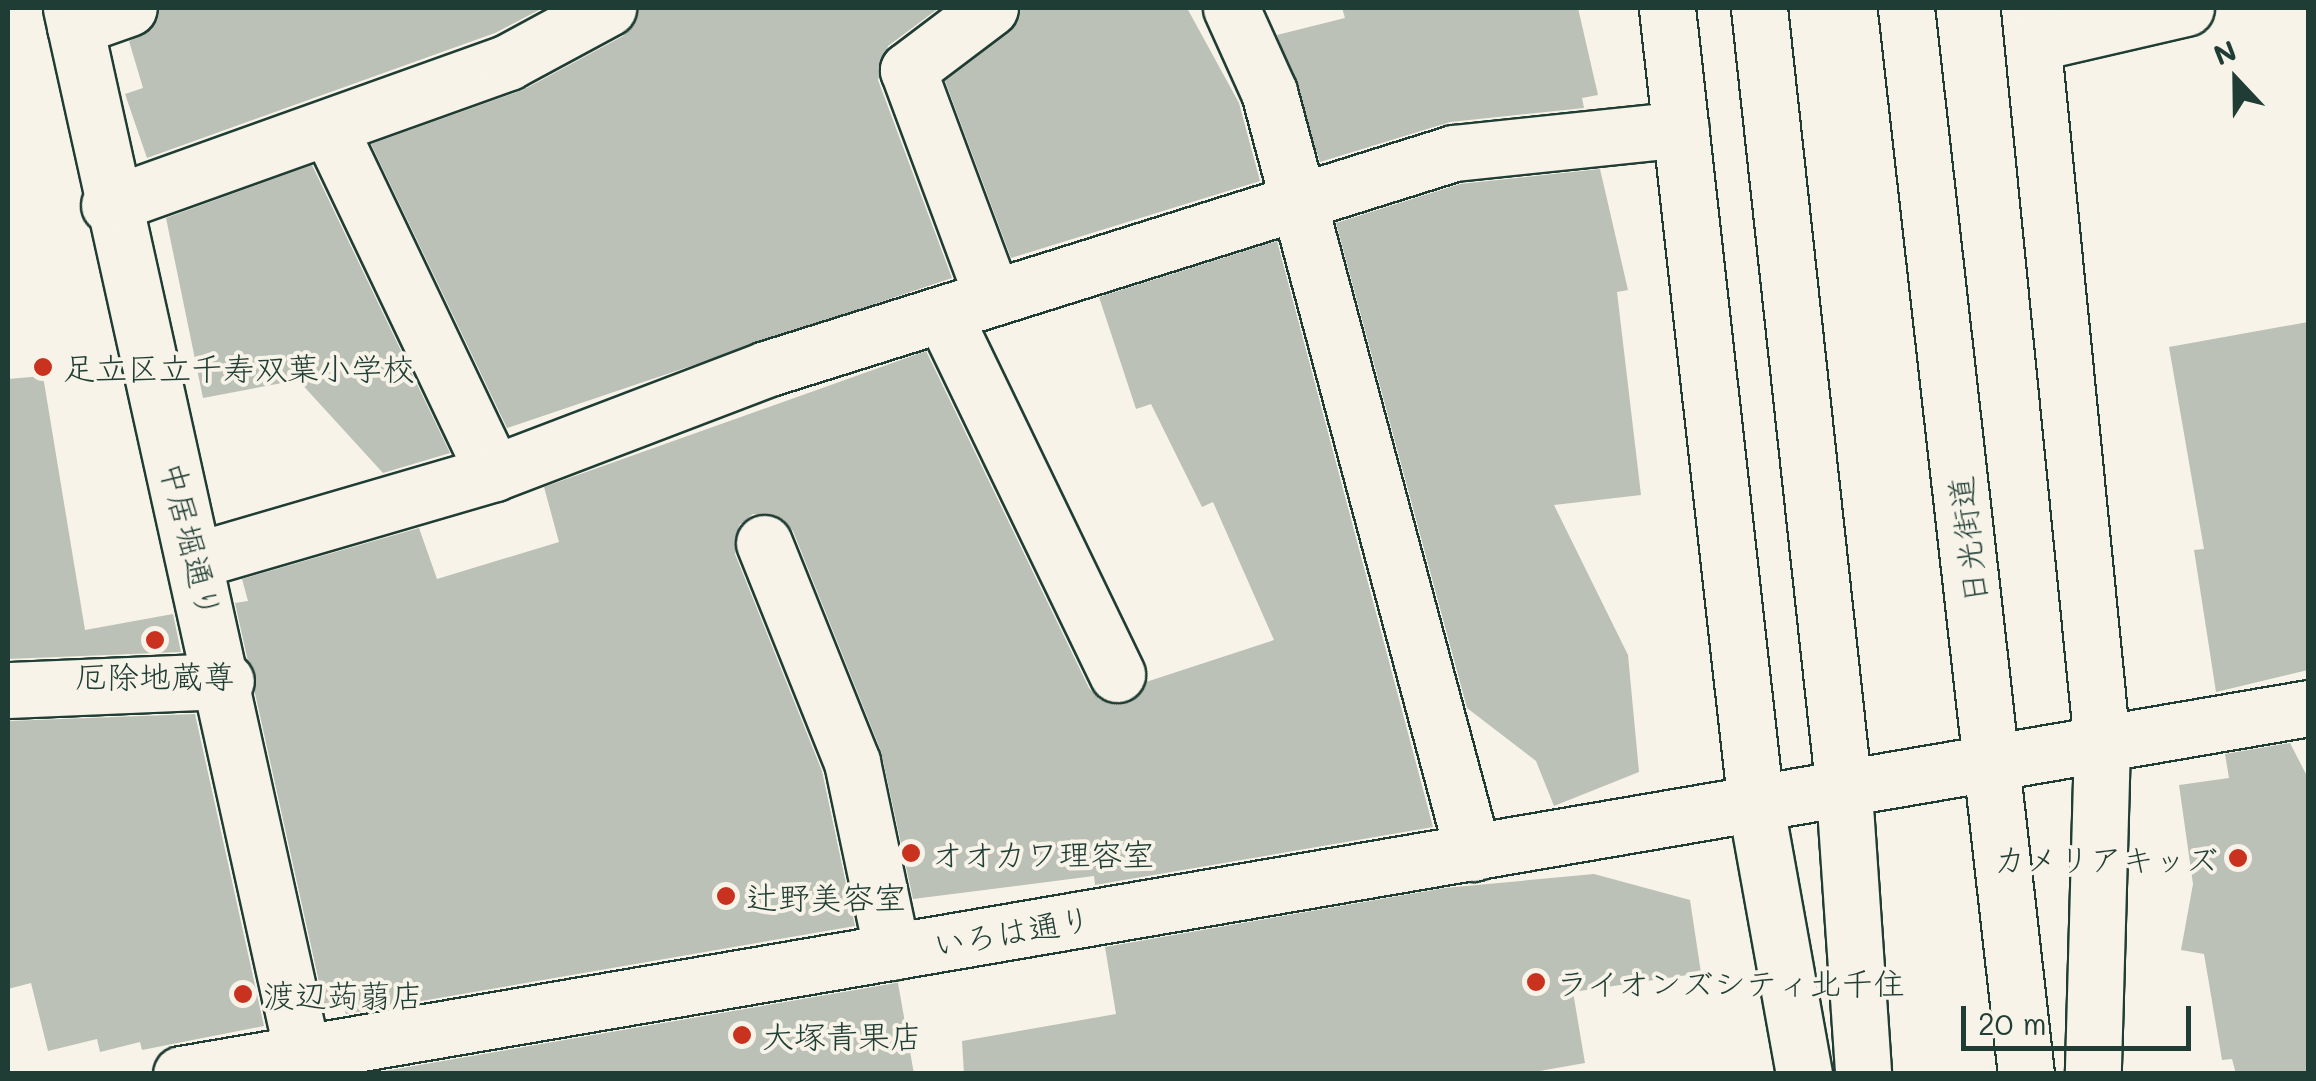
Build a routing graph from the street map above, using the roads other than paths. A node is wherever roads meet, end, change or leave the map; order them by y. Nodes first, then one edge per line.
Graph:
1 (129, 8) edge
2 (608, 8) edge
3 (990, 8) edge
4 (1231, 8) edge
5 (1667, 8) edge
6 (1759, 8) edge
7 (1906, 8) edge
8 (2186, 8) edge
9 (73, 18) edge
10 (2031, 25) edge
11 (1680, 129) junction
12 (331, 132) junction
13 (1299, 202) junction
14 (108, 206) junction
15 (994, 298) junction
16 (943, 314) junction
17 (494, 473) junction
18 (764, 543) dead end
19 (197, 560) junction
20 (1117, 674) dead end
21 (226, 680) junction
22 (8, 690) edge
23 (2308, 708) edge
24 (2102, 744) junction
25 (1992, 764) junction
26 (1844, 792) junction
27 (1756, 807) junction
28 (1473, 853) junction
29 (892, 952) junction
30 (305, 1062) edge
31 (181, 1074) edge
32 (1804, 1074) edge
33 (1863, 1074) edge
34 (2026, 1074) edge
35 (2093, 1074) edge

1 - 9 main road
2 - 12 main road
3 - 15 main road
4 - 13 main road
5 - 11 main road
6 - 26 main road
7 - 25 main road, 日光街道
8 - 10 main road
9 - 14 main road, 中居堀通り
10 - 24 main road
11 - 13 main road
11 - 27 main road
12 - 14 main road
12 - 17 main road
13 - 15 main road
13 - 28 main road
14 - 19 main road, 中居堀通り
15 - 16 main road
16 - 17 main road
16 - 20 main road
17 - 19 main road
18 - 29 main road
19 - 21 main road, 中居堀通り
21 - 22 main road
21 - 30 main road, 中居堀通り
23 - 24 main road, いろは通り
24 - 25 main road, いろは通り
24 - 35 main road
25 - 26 main road, いろは通り
25 - 34 main road, 日光街道
26 - 27 main road, いろは通り
26 - 33 main road
27 - 28 main road, いろは通り
27 - 32 main road
28 - 29 main road, いろは通り
29 - 30 main road, いろは通り
30 - 31 main road, いろは通り

